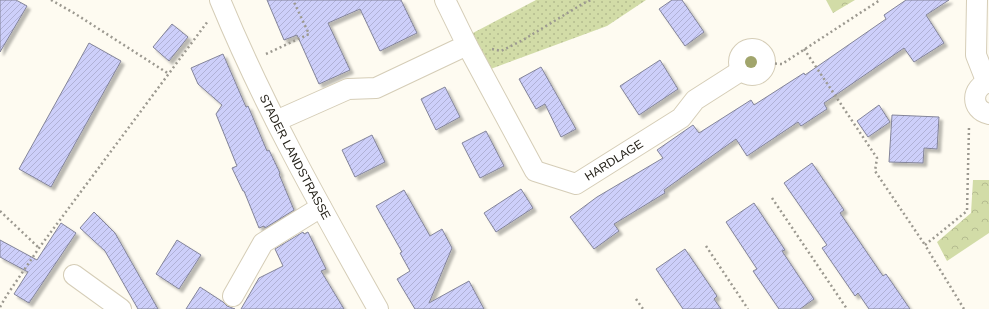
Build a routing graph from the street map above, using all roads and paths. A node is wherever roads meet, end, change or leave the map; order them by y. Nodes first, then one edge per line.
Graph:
1 (51, 0) edge
2 (293, 0) edge
3 (445, 0) edge
4 (591, 0) edge
5 (880, 0) edge
6 (976, 0) edge
7 (221, 2) edge
8 (467, 45) junction
9 (804, 49) junction
10 (247, 63) junction
11 (765, 63) joint
12 (169, 74) junction
13 (988, 82) edge
14 (983, 110) edge
15 (276, 121) junction
16 (772, 198) dead end
17 (320, 207) junction
18 (0, 211) edge
19 (925, 245) junction
20 (706, 246) dead end
21 (39, 248) junction
22 (74, 275) dead end
23 (233, 296) dead end
24 (636, 299) dead end
25 (0, 307) edge
26 (121, 309) edge
27 (378, 309) edge
28 (642, 309) edge
29 (748, 309) edge
30 (847, 309) edge
31 (964, 309) edge

1 - 12 path
2 - 10 path
3 - 8 street, HARDLAGE
4 - 8 path
5 - 9 path
6 - 13 street
7 - 10 street, STADER LANDSTRASSE
7 - 12 path
8 - 11 street, HARDLAGE
8 - 15 street
9 - 11 path
9 - 19 path
10 - 15 street, STADER LANDSTRASSE
12 - 21 path
13 - 14 street
14 - 19 path
15 - 17 street, STADER LANDSTRASSE
16 - 30 path
17 - 23 street
17 - 27 street, STADER LANDSTRASSE
18 - 21 path
19 - 31 path
20 - 29 path
21 - 25 path
22 - 26 street
24 - 28 path

